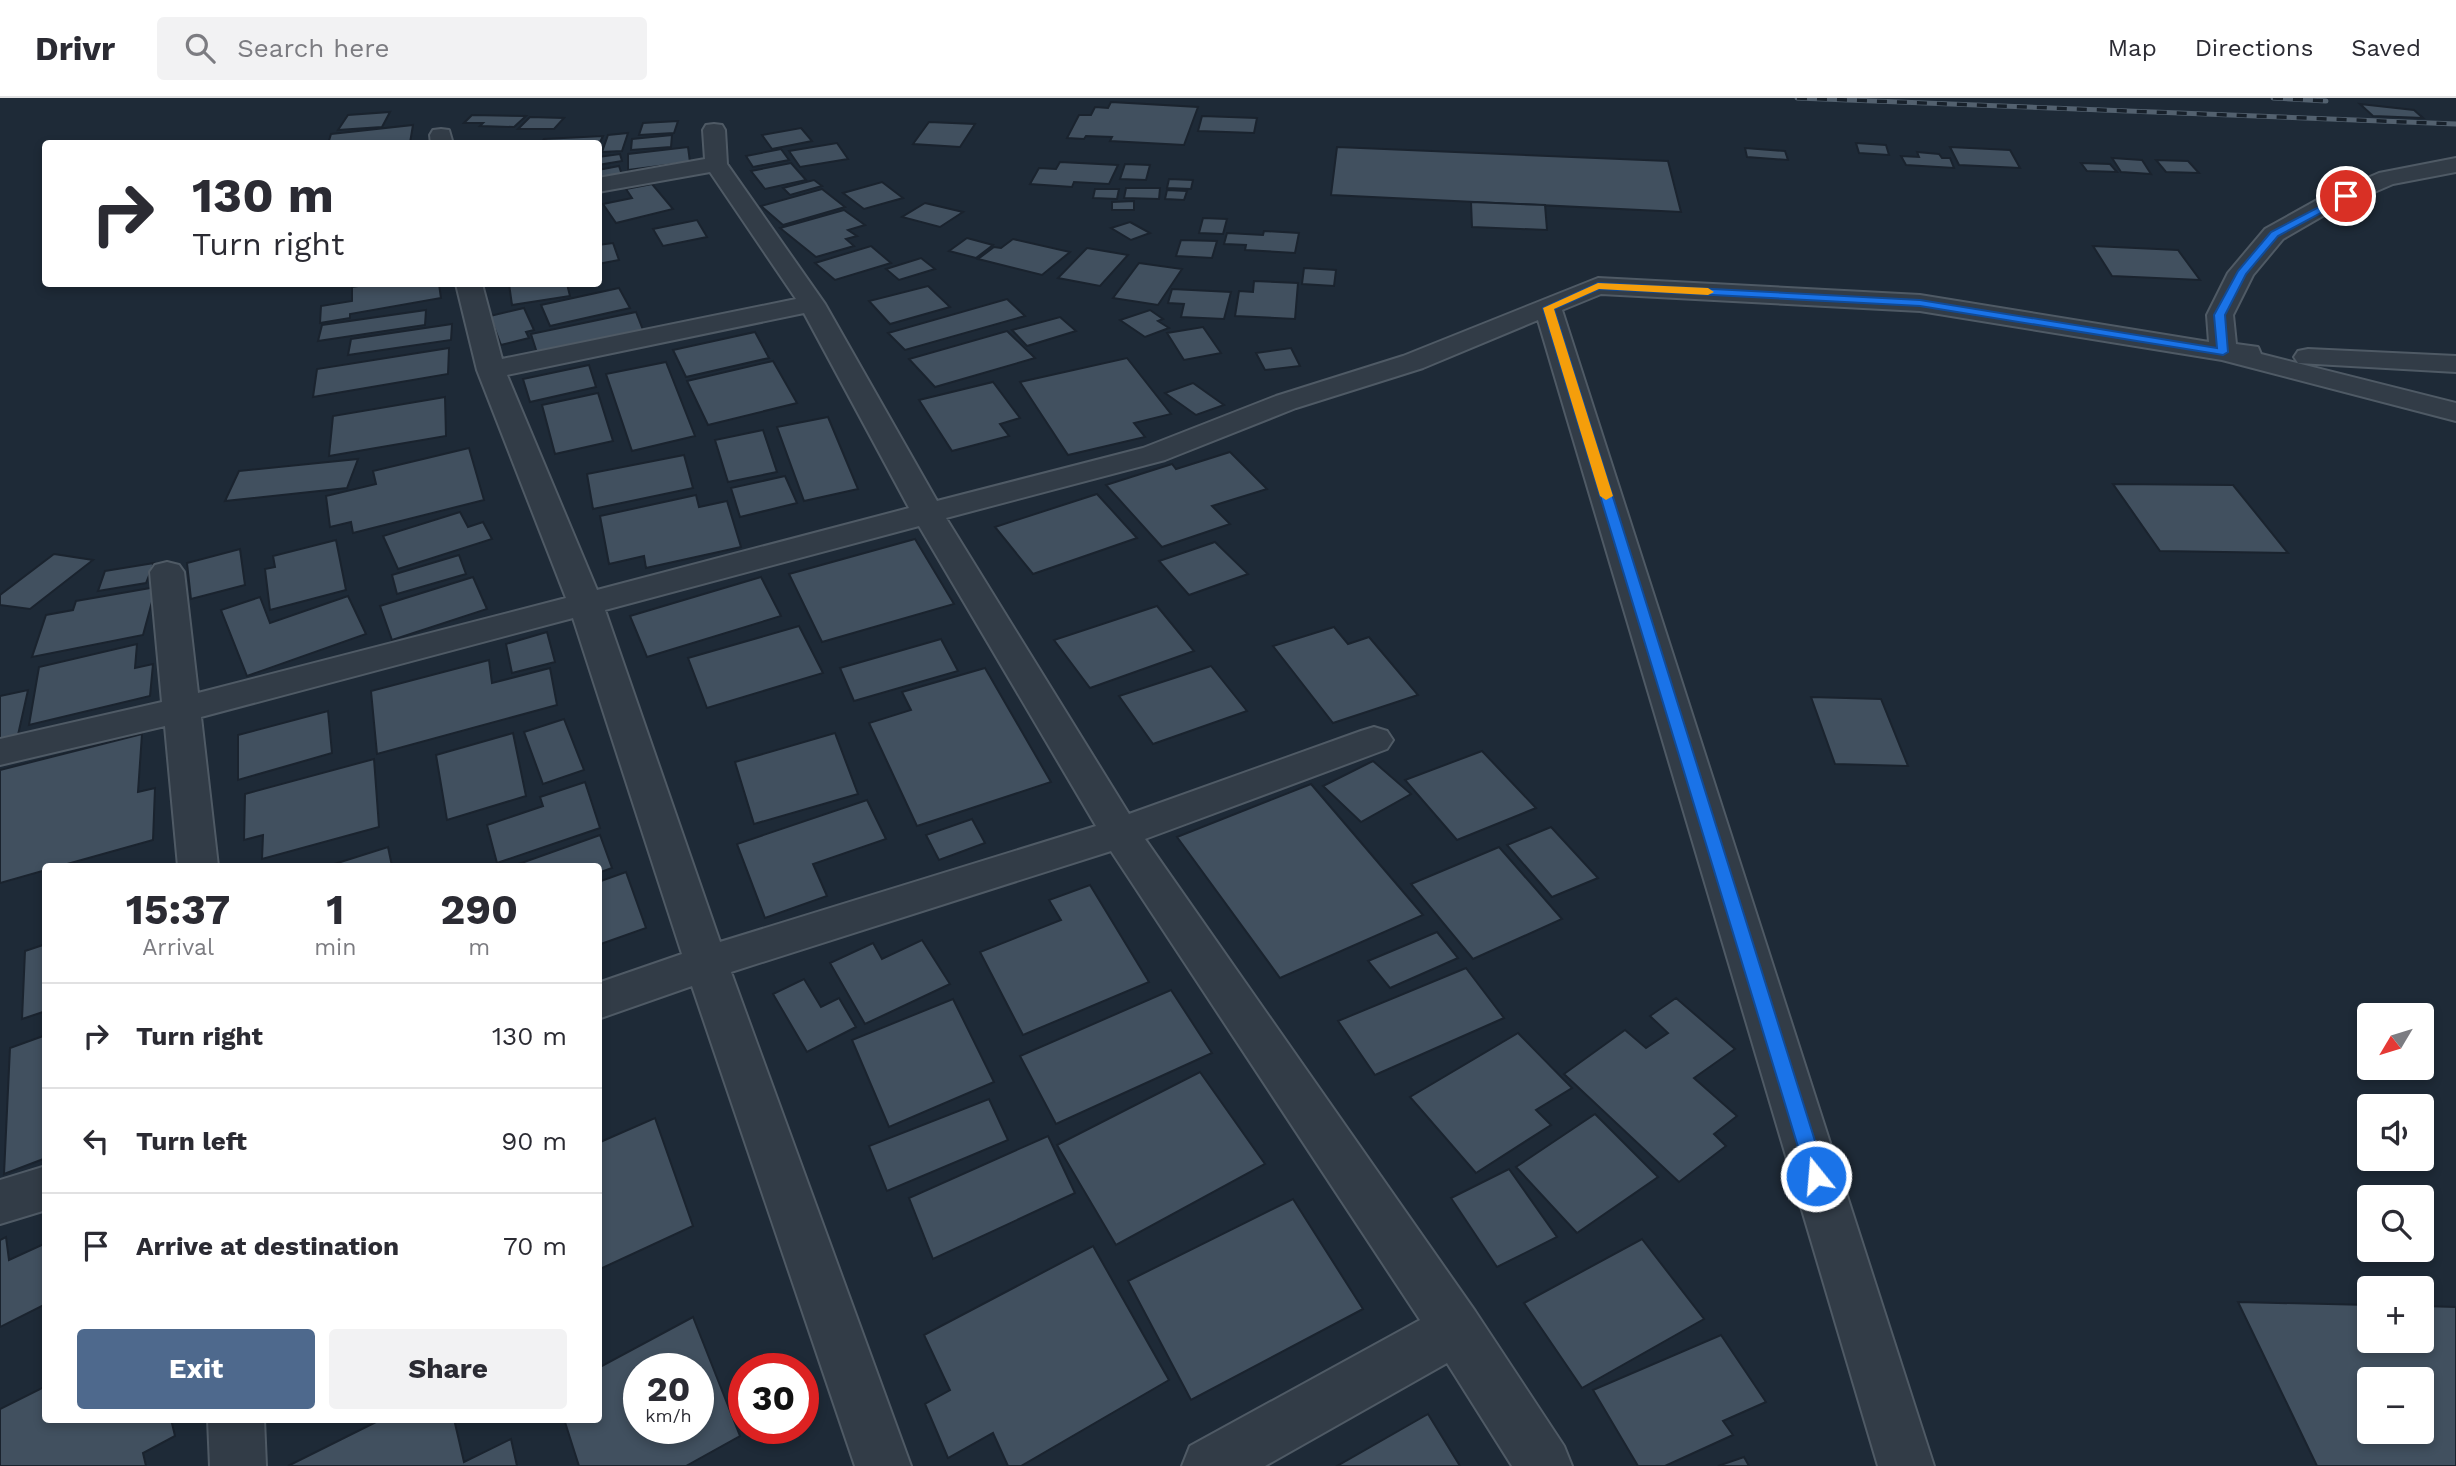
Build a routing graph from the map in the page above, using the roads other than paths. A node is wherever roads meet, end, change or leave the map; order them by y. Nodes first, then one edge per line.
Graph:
1 (2456, 165) edge
2 (602, 185) edge
3 (470, 287) edge
4 (812, 304) junction
5 (1548, 308) junction
6 (2223, 352) junction
7 (2456, 364) edge
8 (491, 370) junction
9 (2456, 412) edge
10 (928, 514) junction
11 (167, 572) dead end
12 (586, 605) junction
13 (181, 710) junction
14 (1374, 740) dead end
15 (0, 751) edge
16 (1120, 833) junction
17 (198, 863) edge
18 (706, 963) junction
19 (602, 1000) edge
20 (42, 1189) edge
21 (0, 1202) edge
22 (1456, 1329) junction
23 (236, 1423) edge
24 (238, 1466) edge
25 (883, 1466) edge
26 (1210, 1466) edge
27 (1544, 1466) edge
28 (1906, 1466) edge

1 - 6 street
2 - 4 street
3 - 8 street
4 - 8 street
4 - 10 street
5 - 6 street
5 - 10 street
5 - 28 street
6 - 7 street
6 - 9 street
8 - 12 street
10 - 12 street
10 - 16 street
11 - 13 street
12 - 13 street
12 - 18 street
13 - 15 street
13 - 17 street
14 - 16 street
16 - 18 street
16 - 22 street
18 - 19 street
18 - 25 street
20 - 21 street
22 - 26 street
22 - 27 street
23 - 24 street

